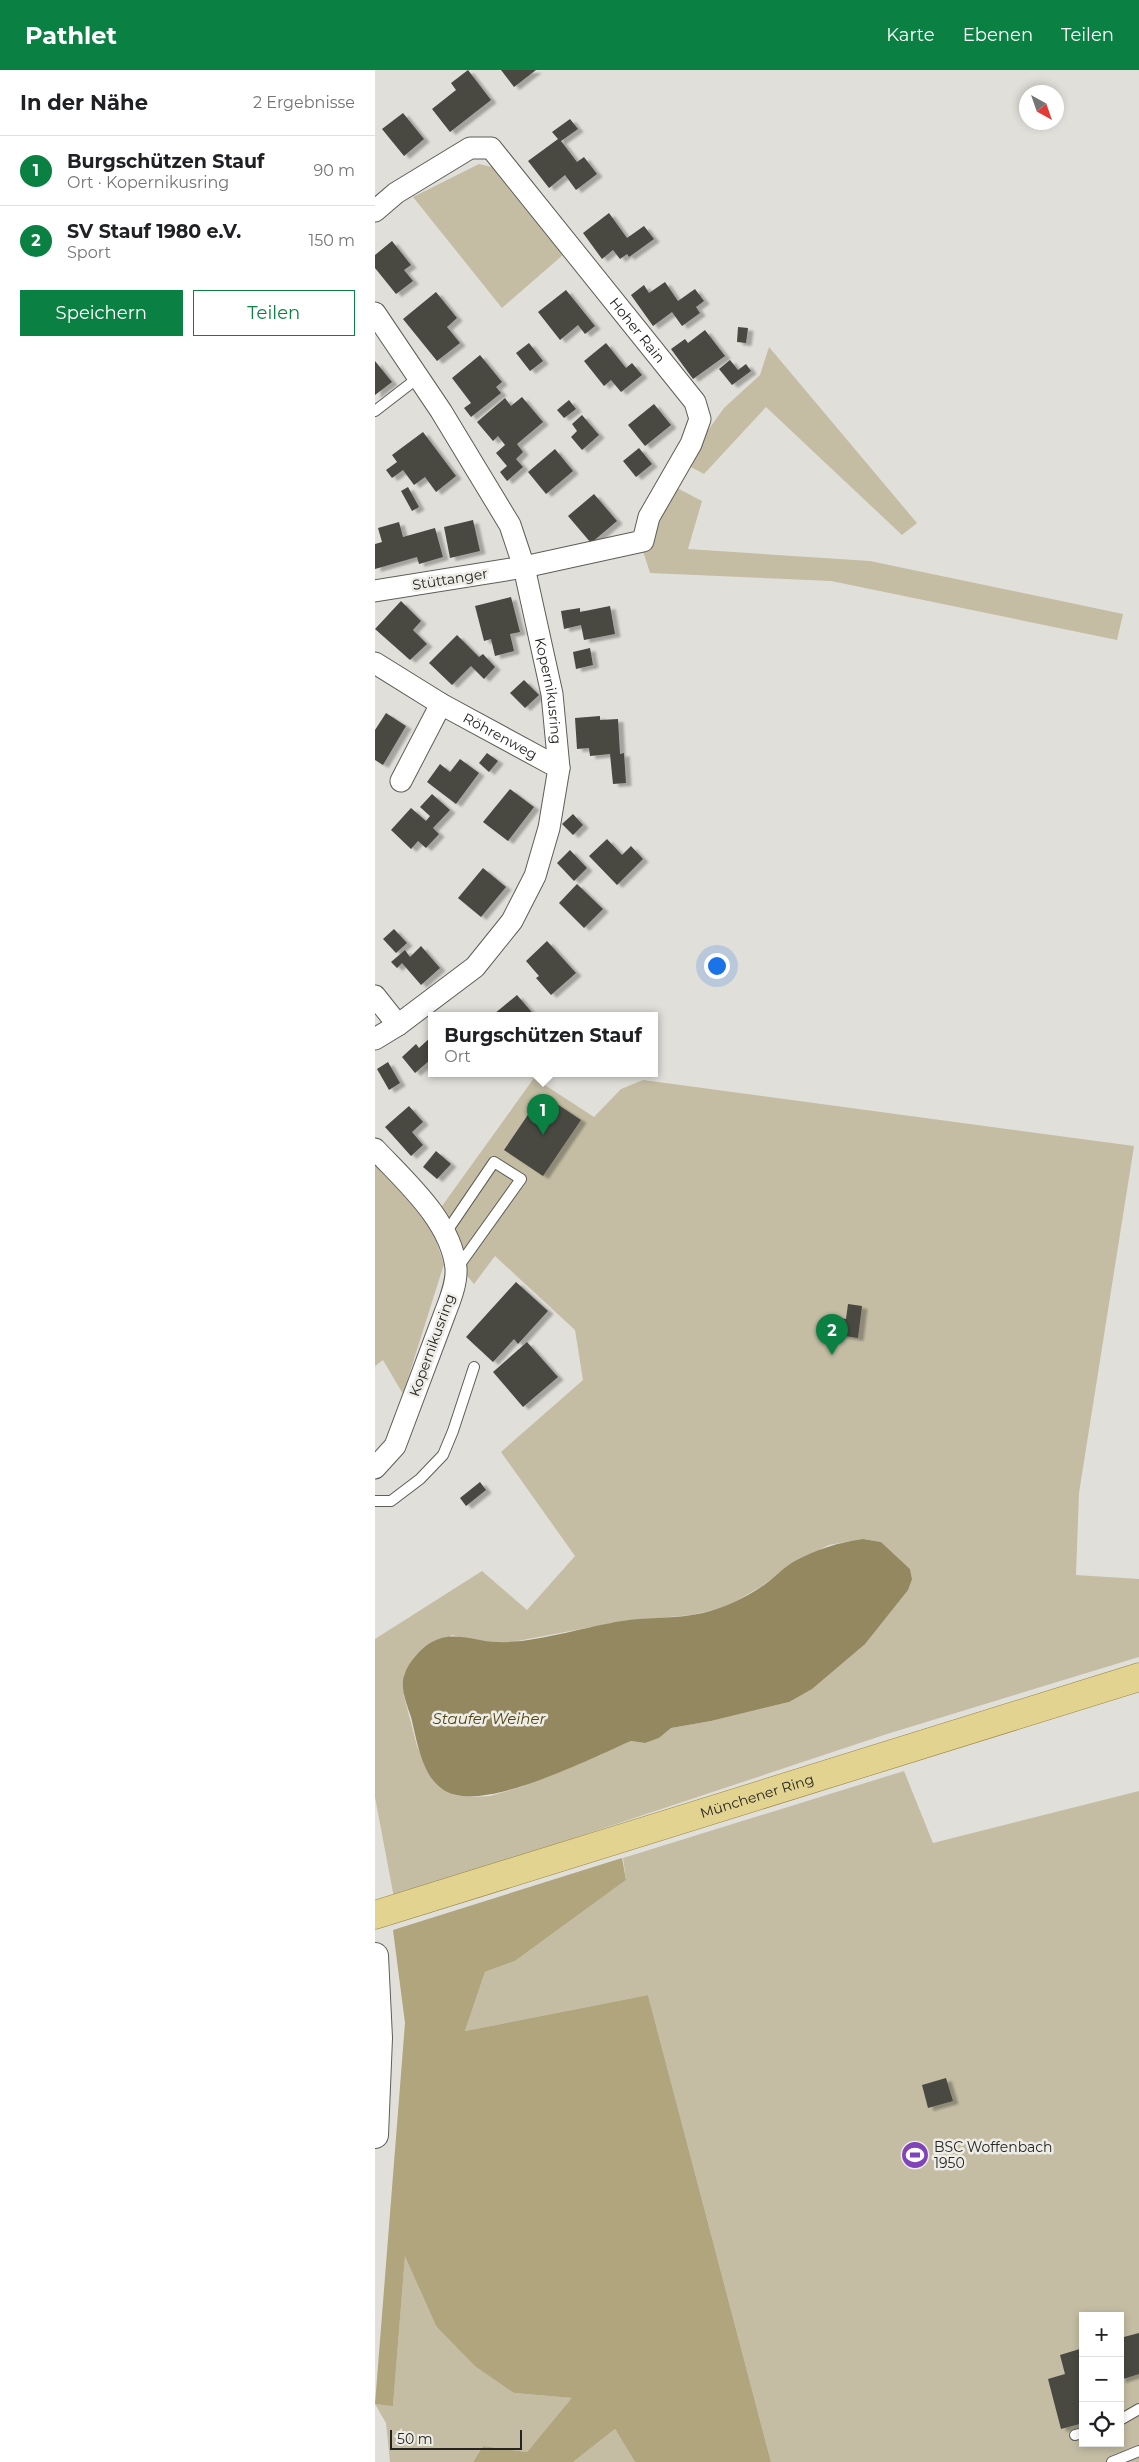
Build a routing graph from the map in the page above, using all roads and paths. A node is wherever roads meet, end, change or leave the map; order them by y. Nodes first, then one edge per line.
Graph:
1 (375, 211) edge
2 (375, 314) edge
3 (419, 377) junction
4 (375, 411) edge
5 (524, 567) junction
6 (375, 591) edge
7 (375, 663) edge
8 (441, 704) junction
9 (559, 768) junction
10 (401, 781) dead end
11 (375, 996) edge
12 (398, 1025) junction
13 (375, 1039) edge
14 (375, 1149) edge
15 (445, 1234) junction
16 (456, 1270) junction
17 (474, 1368) dead end
18 (375, 1468) edge
19 (375, 1501) edge
20 (1139, 1677) edge
21 (375, 1915) edge
22 (375, 1956) edge
23 (375, 2135) edge
24 (1139, 2409) edge
25 (1124, 2418) edge
26 (1139, 2451) edge
27 (1112, 2462) edge

1 - 5 street, Hoher Rain
2 - 3 street, Kopernikusring
3 - 4 lane
3 - 5 street, Kopernikusring
5 - 6 street, Stüttanger
5 - 9 street, Kopernikusring
7 - 8 street, Röhrenweg
8 - 9 street, Röhrenweg
8 - 10 street
9 - 12 street, Kopernikusring
11 - 12 street
12 - 13 street, Kopernikusring
14 - 15 street, Kopernikusring
15 - 16 street, Kopernikusring
15 - 16 lane
16 - 18 street, Kopernikusring
17 - 19 lane
20 - 21 main road, Münchener Ring
22 - 23 street
24 - 25 lane
26 - 27 lane

